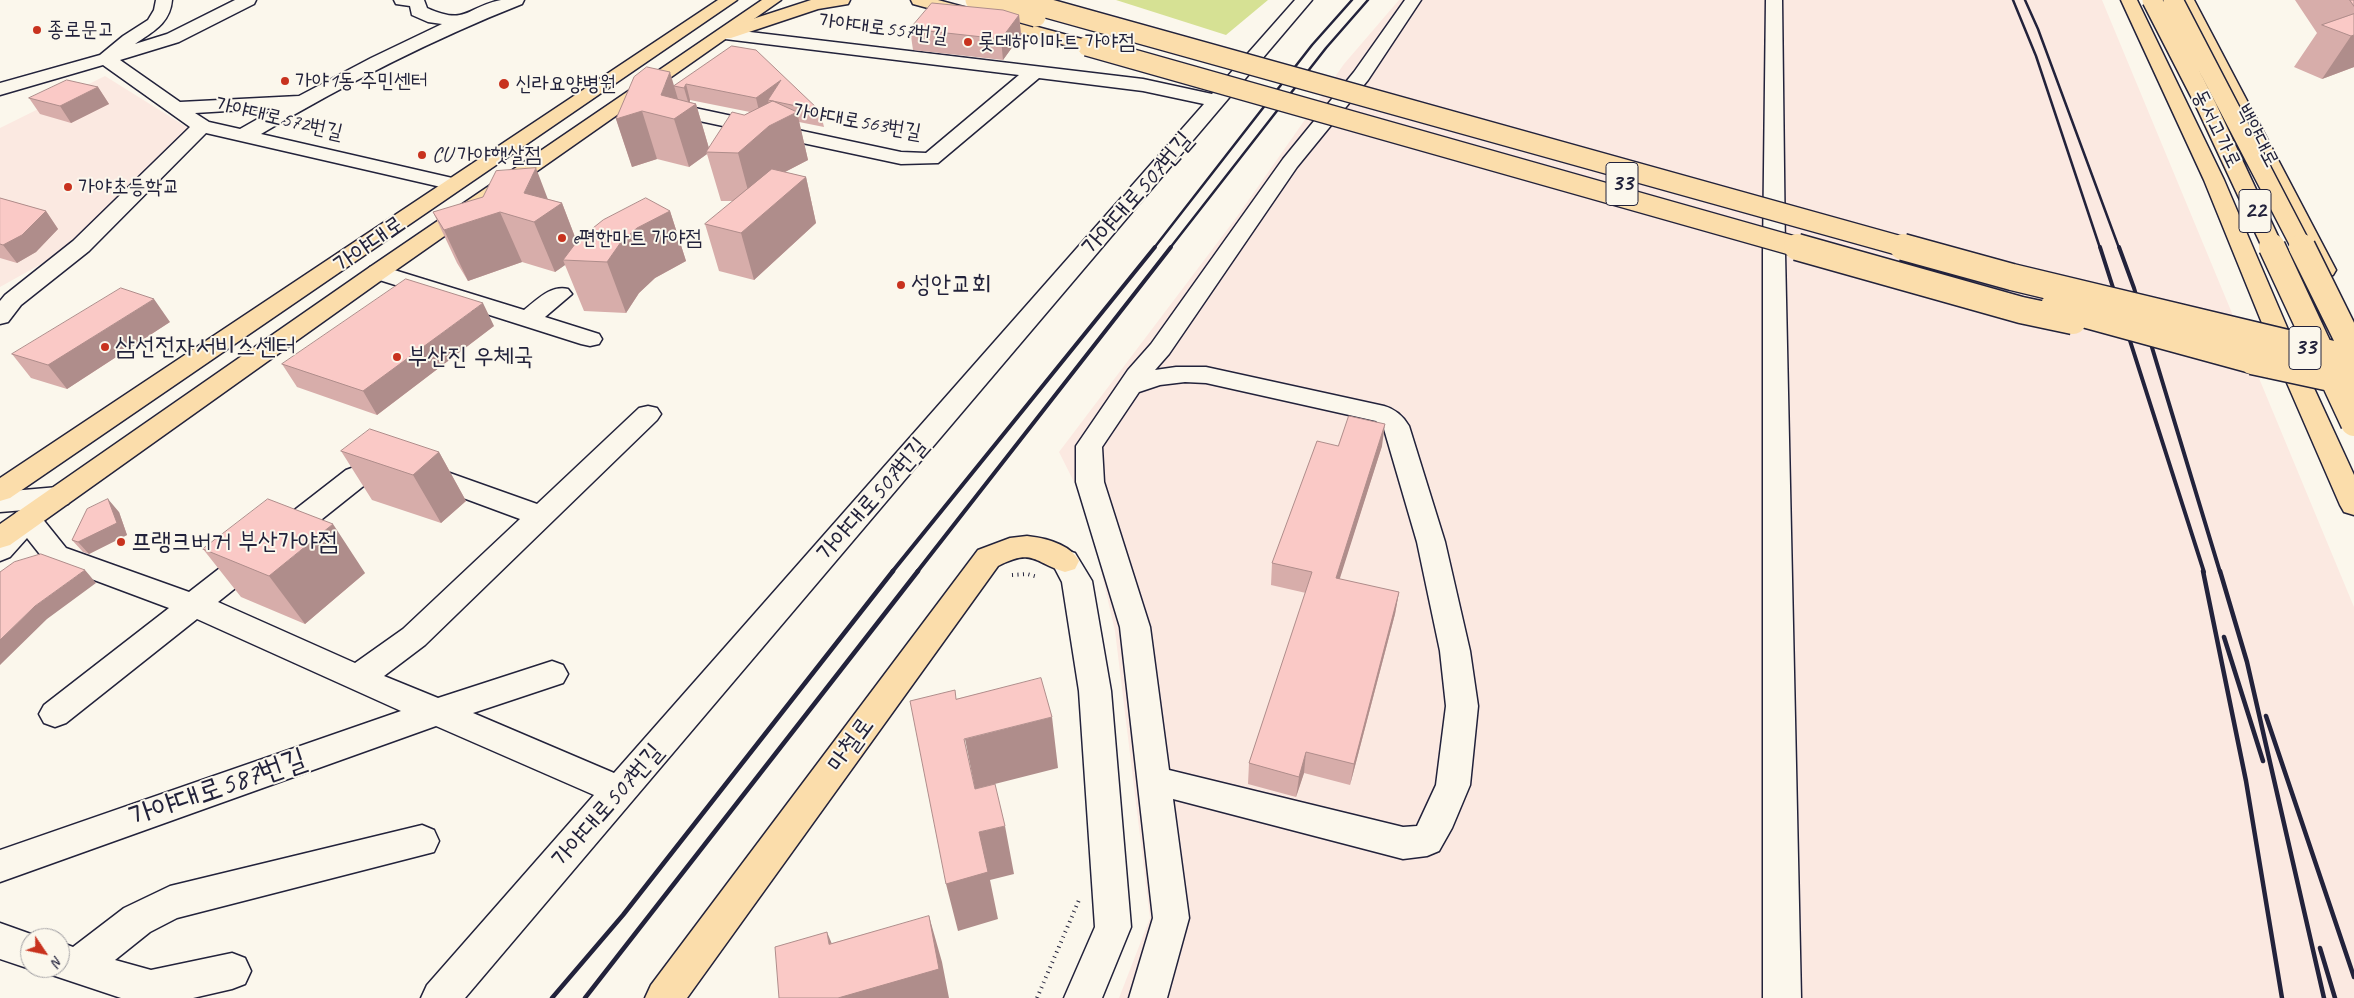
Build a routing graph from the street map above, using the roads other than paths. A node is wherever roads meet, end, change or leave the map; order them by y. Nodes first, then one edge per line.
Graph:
1 (164, 0) edge
2 (248, 0) edge
3 (402, 0) edge
4 (516, 0) edge
5 (729, 0) edge
6 (773, 0) edge
7 (842, 0) edge
8 (919, 0) edge
9 (976, 0) edge
10 (995, 0) edge
11 (1018, 0) edge
12 (1051, 0) edge
13 (1304, 0) edge
14 (1413, 0) edge
15 (1774, 0) edge
16 (2129, 0) edge
17 (2144, 0) edge
18 (2173, 0) edge
19 (822, 2) edge
20 (2184, 7) edge
21 (2156, 9) edge
22 (460, 22) junction
23 (681, 32) junction
24 (722, 36) junction
25 (106, 60) junction
26 (1036, 71) junction
27 (0, 89) edge
28 (629, 100) junction
29 (302, 101) junction
30 (1218, 101) junction
31 (175, 108) junction
32 (202, 126) junction
33 (781, 132) junction
34 (244, 135) junction
35 (763, 147) edge
36 (454, 184) junction
37 (378, 272) junction
38 (560, 294) dead end
39 (2262, 297) junction
40 (0, 317) edge
41 (527, 319) junction
42 (2350, 319) edge
43 (2256, 338) junction
44 (590, 339) dead end
45 (2354, 352) edge
46 (2354, 360) edge
47 (2280, 363) junction
48 (2354, 375) edge
49 (2354, 383) edge
50 (1131, 386) junction
51 (648, 414) dead end
52 (2354, 423) edge
53 (2351, 483) edge
54 (0, 491) edge
55 (58, 497) junction
56 (0, 502) edge
57 (541, 516) junction
58 (27, 519) junction
59 (0, 538) edge
60 (0, 550) edge
61 (1055, 570) joint
62 (194, 605) junction
63 (552, 674) dead end
64 (358, 678) junction
65 (436, 712) junction
66 (55, 714) dead end
67 (1154, 785) junction
68 (621, 791) junction
69 (422, 841) dead end
70 (0, 866) edge
71 (0, 942) edge
72 (20, 948) edge
73 (70, 962) edge
74 (70, 963) edge
75 (232, 971) dead end
76 (440, 998) edge
77 (664, 998) edge
78 (1083, 998) edge
79 (1148, 998) edge
80 (1782, 998) edge

1 - 25 street
2 - 25 street
3 - 22 street
4 - 22 street
5 - 23 main road, 가야대로
6 - 24 main road, 가야대로
7 - 19 main road
8 - 47 main road, bridge
9 - 10 street
9 - 47 main road, 33, bridge
11 - 43 main road, 33, bridge
12 - 43 main road, bridge
13 - 30 street, 가야대로507번길
14 - 50 street
15 - 80 street
16 - 39 main road
17 - 21 main road, 동서고가로
18 - 20 main road, 동서고가로 / 22, bridge
19 - 24 main road
20 - 42 main road, 백양대로
20 - 45 main road, 동서고가로 / 22, bridge
21 - 52 main road, 동서고가로 / 22, bridge
22 - 29 street
23 - 24 main road
23 - 36 main road, 가야대로
24 - 26 street, 가야대로557번길
24 - 28 main road, 가야대로
25 - 27 street
25 - 31 street, 가야대로572번길
26 - 30 street, 가야대로557번길
26 - 33 street, 가야대로563번길
28 - 33 street, 가야대로563번길
28 - 37 main road, 가야대로
29 - 31 street
29 - 34 street
30 - 68 street, 가야대로507번길
31 - 32 street, 가야대로572번길
32 - 34 street, 가야대로572번길
32 - 40 street
33 - 35 street
34 - 36 street, 가야대로572번길
36 - 54 main road, 가야대로
37 - 41 street
37 - 55 main road, 가야대로
38 - 41 street
39 - 42 main road
39 - 47 main road
41 - 44 street
43 - 46 main road, 33, bridge
47 - 48 main road
47 - 49 main road, 33, bridge
47 - 53 main road
50 - 67 street
50 - 67 street
51 - 57 street
55 - 56 street
55 - 58 main road, 가야대로
57 - 62 street
57 - 64 street
58 - 59 main road, 가야대로
58 - 60 street
58 - 62 street
61 - 77 main road, 마철로
61 - 78 street
62 - 64 street
62 - 66 street
63 - 65 street, 가야대로587번길
64 - 65 street
65 - 68 street
65 - 70 street, 가야대로587번길
67 - 79 street
68 - 76 street, 가야대로507번길
69 - 73 street
71 - 72 street
74 - 75 street

